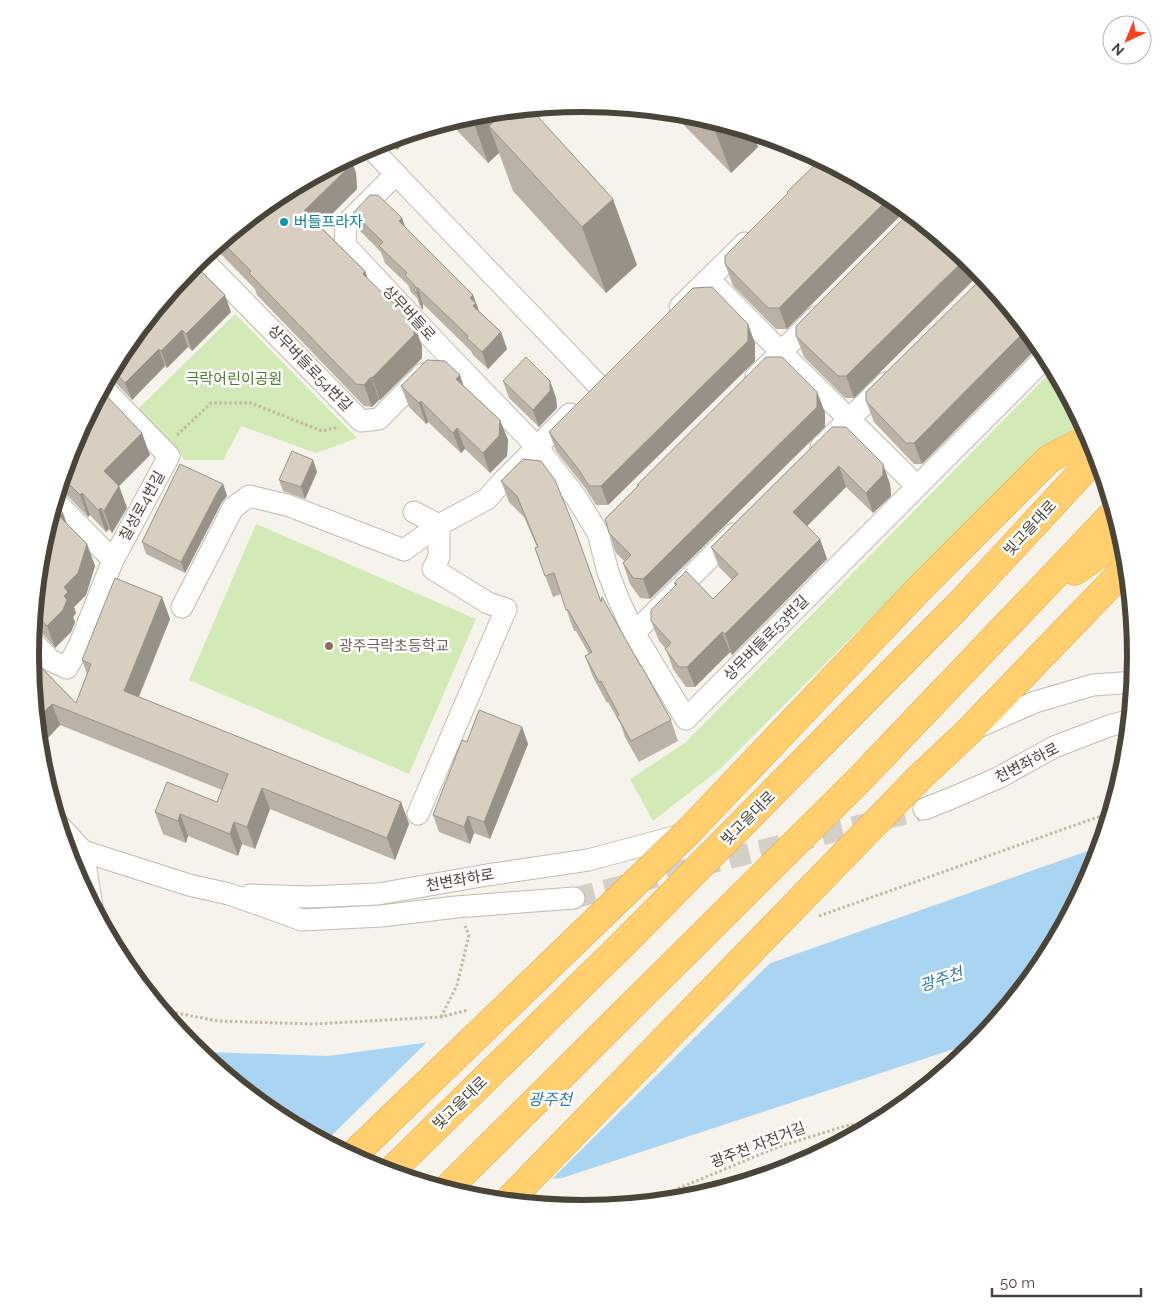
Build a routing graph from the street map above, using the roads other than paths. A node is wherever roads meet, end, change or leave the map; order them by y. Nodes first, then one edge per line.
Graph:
1 (376, 153) edge
2 (396, 174) junction
3 (758, 231) edge
4 (206, 263) edge
5 (709, 279) junction
6 (830, 304) edge
7 (664, 323) edge
8 (445, 352) junction
9 (781, 352) junction
10 (1041, 362) edge
11 (898, 371) edge
12 (107, 393) edge
13 (739, 394) edge
14 (849, 419) junction
15 (1083, 440) edge
16 (537, 447) junction
17 (808, 460) edge
18 (1092, 462) edge
19 (917, 486) junction
20 (60, 507) edge
21 (414, 512) dead end
22 (1110, 517) edge
23 (747, 521) edge
24 (439, 525) junction
25 (1116, 541) edge
26 (113, 560) junction
27 (1122, 572) edge
28 (1027, 605) junction
29 (182, 606) dead end
30 (634, 633) junction
31 (39, 649) edge
32 (1127, 682) edge
33 (1125, 722) edge
34 (967, 733) junction
35 (924, 809) tunnel mouth
36 (418, 814) dead end
37 (688, 834) junction
38 (74, 848) edge
39 (229, 894) junction
40 (574, 898) tunnel mouth
41 (357, 1151) edge
42 (394, 1167) edge
43 (451, 1185) edge
44 (512, 1197) edge

1 - 2 street
2 - 8 street, 상무버들로
2 - 16 street
3 - 5 street
4 - 8 street, 상무버들로54번길
5 - 7 street
5 - 9 street
6 - 9 street
8 - 16 street, 상무버들로
9 - 13 street
9 - 14 street
10 - 19 street, 상무버들로53번길
11 - 14 street
12 - 26 street, 칠성로4번길
14 - 17 street
14 - 19 street
15 - 37 highway
16 - 24 street
16 - 30 street, 상무버들로53번길
18 - 42 highway, 빛고을대로, bridge
19 - 30 street, 상무버들로53번길
20 - 26 street, 칠성로4번길
21 - 24 street
22 - 28 highway
23 - 30 street
24 - 29 street
24 - 36 street
25 - 28 highway
26 - 31 street, 칠성로4번길
27 - 34 highway
28 - 43 highway, bridge
32 - 34 street
33 - 35 street, 천변좌하로
34 - 44 highway, bridge
37 - 39 street, 천변좌하로
37 - 41 highway, bridge
38 - 39 street, 천변좌하로
39 - 40 street, 천변좌하로

